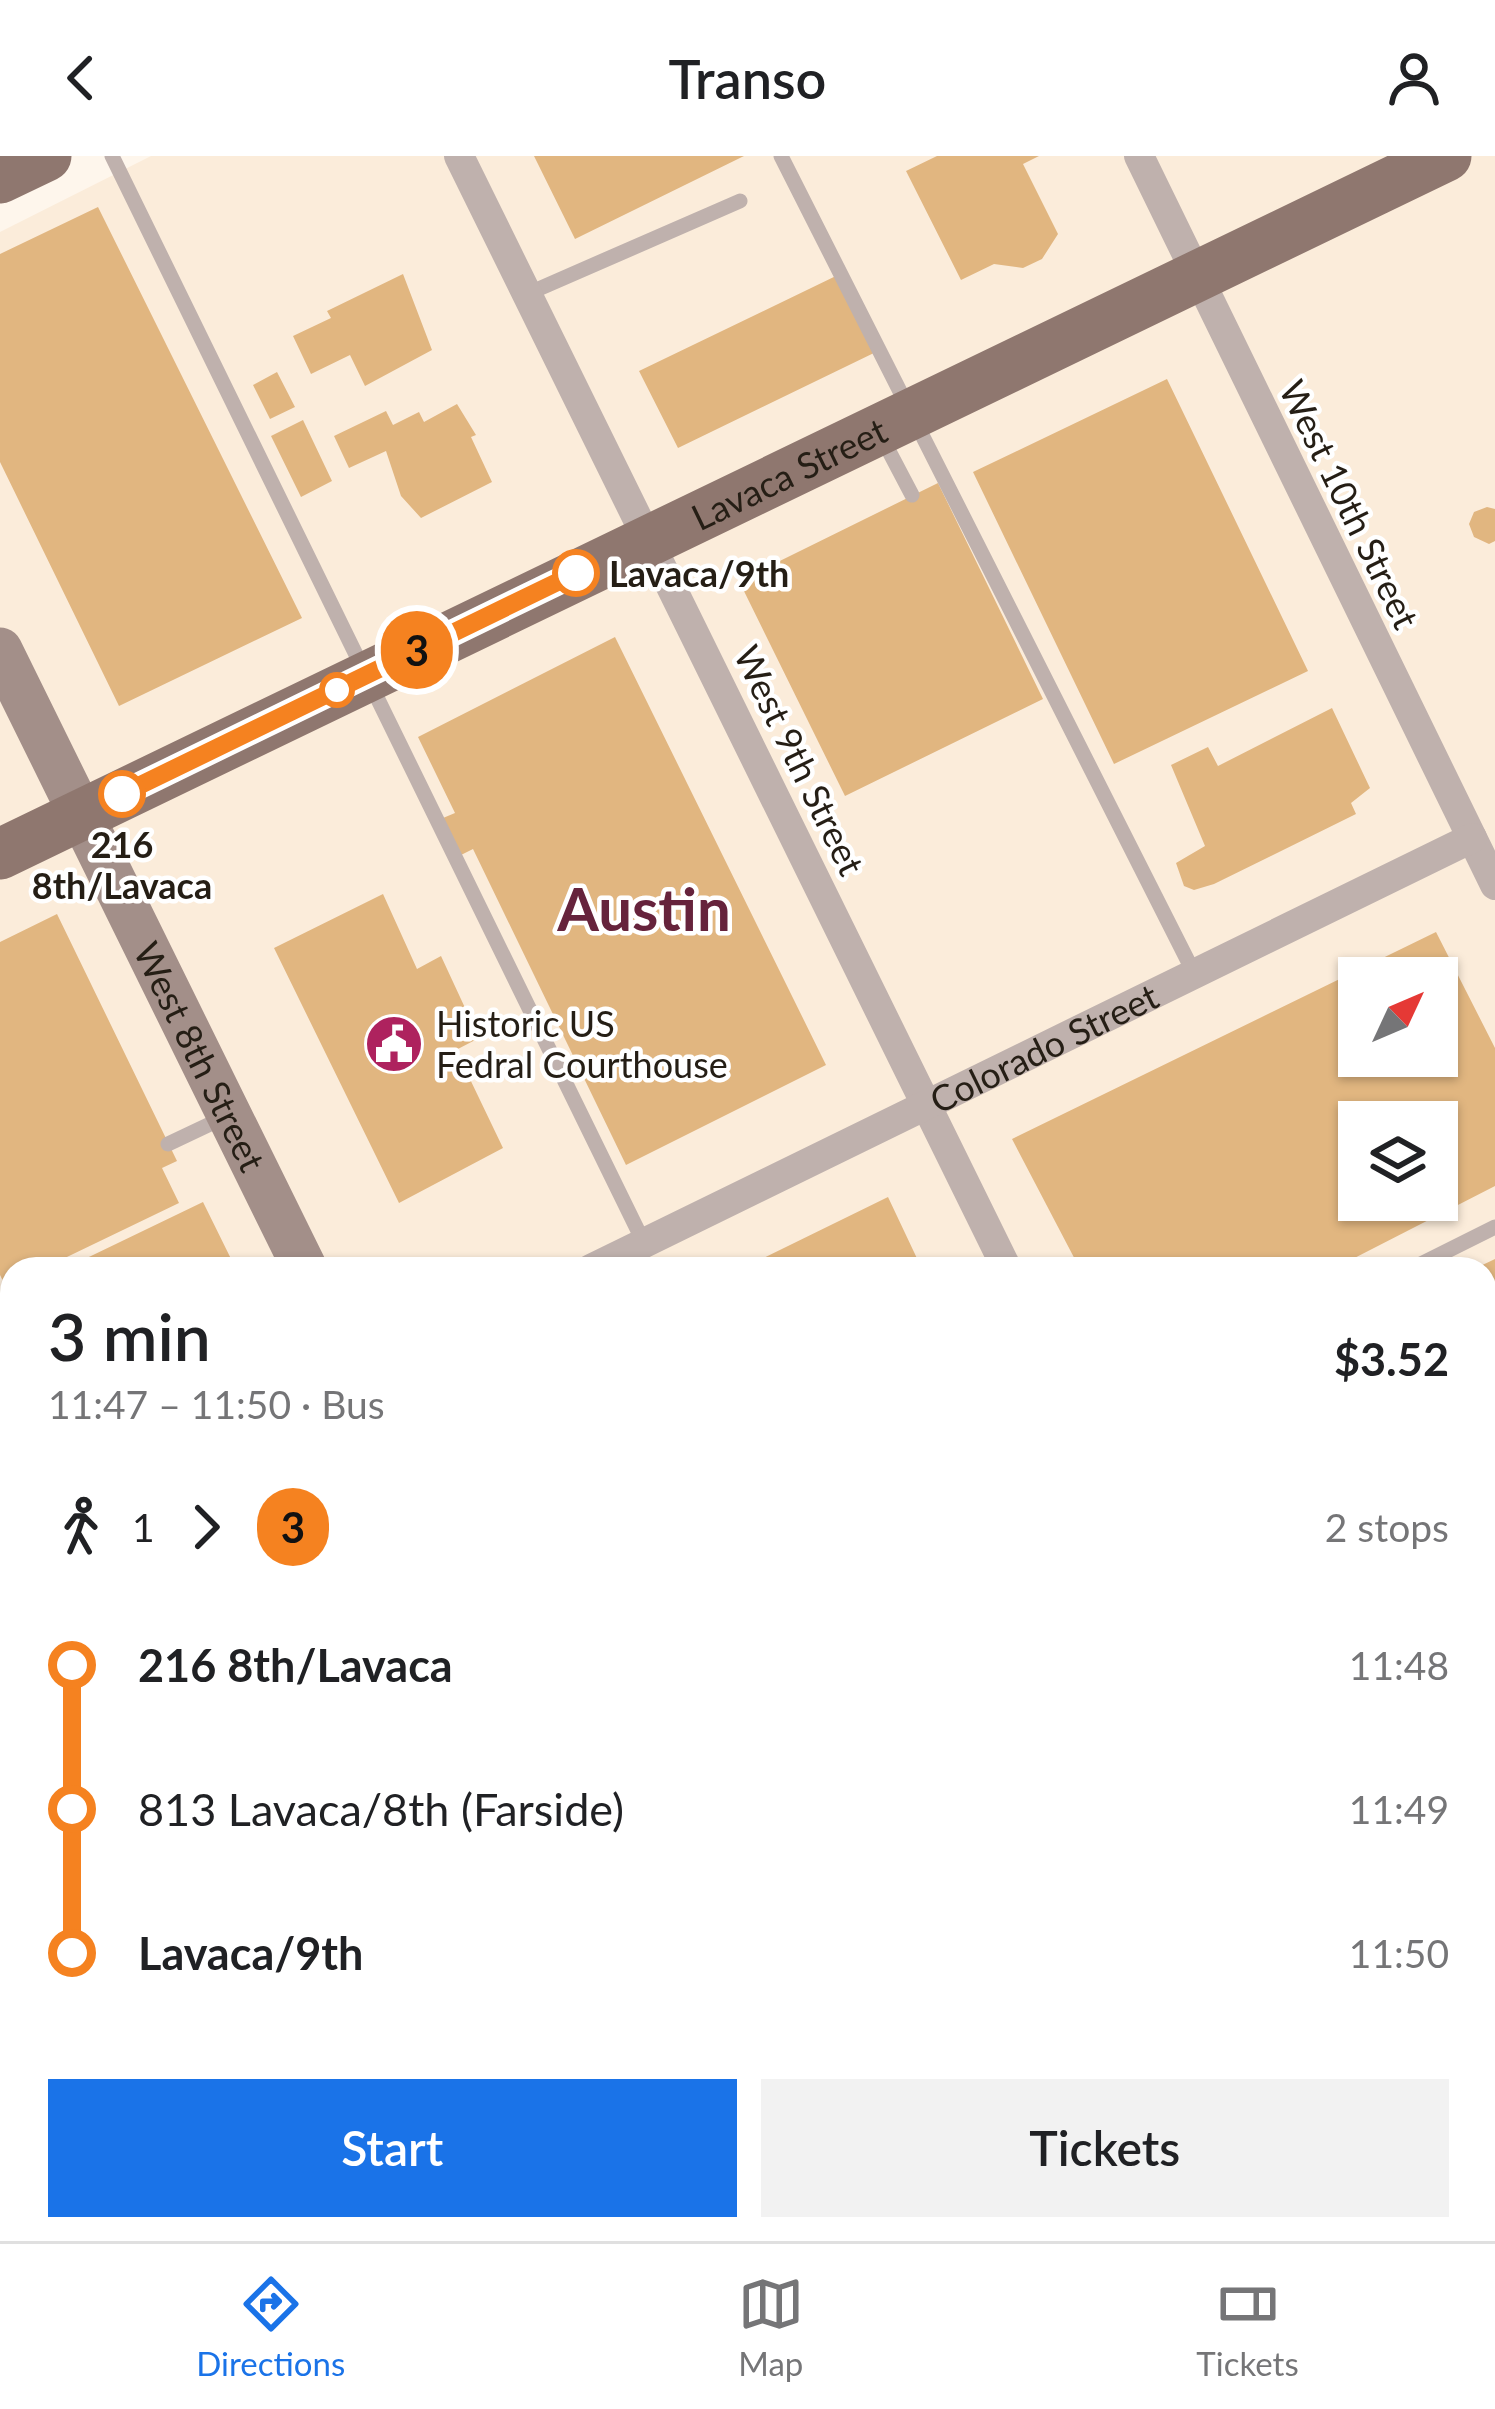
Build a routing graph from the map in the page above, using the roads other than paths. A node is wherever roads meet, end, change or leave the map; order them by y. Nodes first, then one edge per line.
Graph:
1 (46, 156) edge
2 (112, 156) edge
3 (459, 156) edge
4 (781, 156) edge
5 (1139, 156) edge
6 (1446, 156) edge
7 (0, 178) edge
8 (740, 201) dead end
9 (1196, 274) junction
10 (527, 294) junction
11 (894, 420) junction
12 (912, 496) dead end
13 (648, 538) junction
14 (0, 650) edge
15 (366, 675) junction
16 (81, 815) junction
17 (1483, 832) edge
18 (0, 854) edge
19 (1495, 885) edge
20 (1194, 973) junction
21 (926, 1105) junction
22 (229, 1115) junction
23 (168, 1144) dead end
24 (1495, 1227) edge
25 (644, 1243) junction
26 (299, 1257) edge
27 (615, 1257) edge
28 (1001, 1257) edge
29 (1435, 1257) edge

1 - 7 main road
2 - 15 lane
3 - 10 street, West 9th Street
4 - 11 lane
5 - 9 street, West 10th Street
6 - 9 main road, Lavaca Street
8 - 10 lane
9 - 11 main road, Lavaca Street
9 - 17 street, West 10th Street
10 - 13 street, West 9th Street
11 - 12 lane
11 - 13 main road, Lavaca Street
11 - 20 lane
13 - 15 main road, Lavaca Street
13 - 21 street, West 9th Street
14 - 16 main road, West 8th Street
15 - 16 main road, Lavaca Street
15 - 25 lane
16 - 18 main road, Lavaca Street
16 - 22 main road, West 8th Street
17 - 19 street, West 10th Street
17 - 20 street, Colorado Street
20 - 21 street, Colorado Street
21 - 25 street, Colorado Street
21 - 28 street, West 9th Street
22 - 23 lane
22 - 26 main road, West 8th Street
24 - 29 lane
25 - 27 street, Colorado Street

